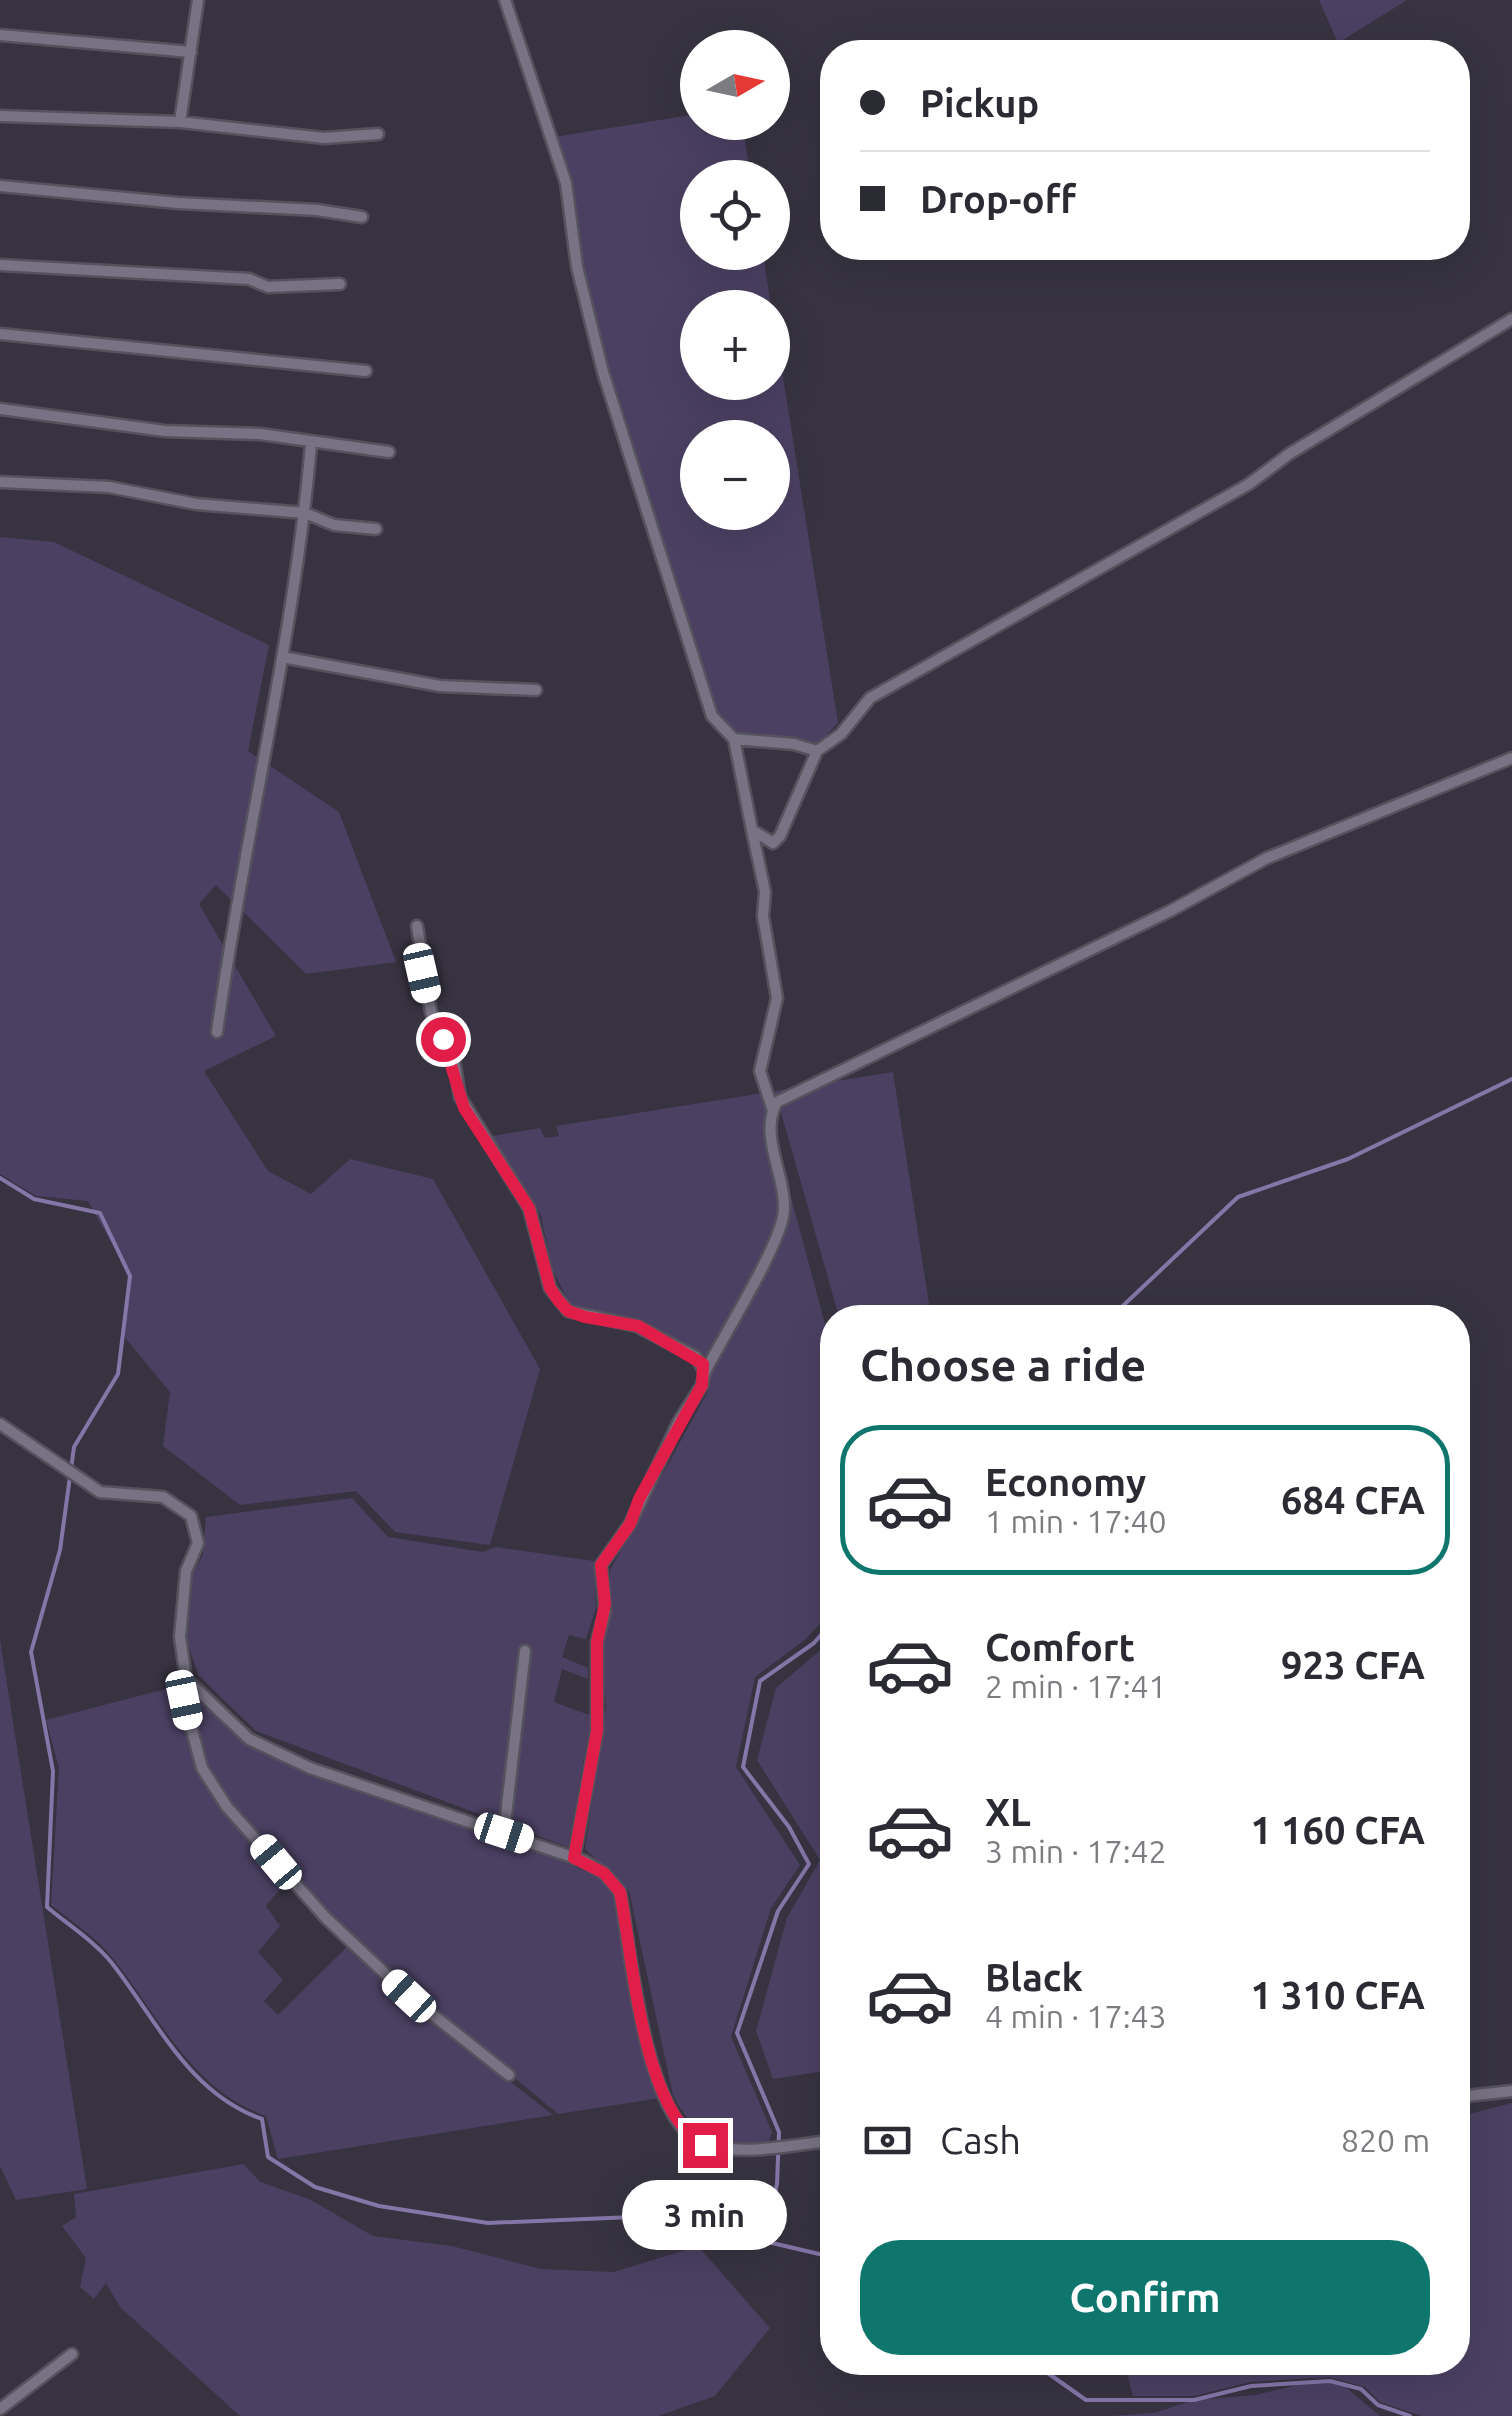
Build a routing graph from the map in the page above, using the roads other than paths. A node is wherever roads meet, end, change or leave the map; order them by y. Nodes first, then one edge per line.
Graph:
1 (198, 0) edge
2 (505, 0) edge
3 (0, 35) edge
4 (191, 52) junction
5 (0, 116) edge
6 (180, 122) junction
7 (378, 134) dead end
8 (0, 186) edge
9 (362, 217) dead end
10 (0, 265) edge
11 (340, 284) dead end
12 (1512, 320) edge
13 (0, 334) edge
14 (366, 371) dead end
15 (0, 409) edge
16 (310, 444) junction
17 (389, 452) dead end
18 (0, 482) edge
19 (304, 513) junction
20 (376, 529) dead end
21 (282, 657) junction
22 (536, 690) dead end
23 (734, 740) junction
24 (818, 752) junction
25 (1512, 758) edge
26 (752, 830) junction
27 (417, 926) dead end
28 (217, 1032) dead end
29 (773, 1111) junction
30 (704, 1372) junction
31 (0, 1424) edge
32 (525, 1651) dead end
33 (186, 1678) junction
34 (504, 1833) junction
35 (574, 1858) junction
36 (509, 2075) dead end
37 (1512, 2091) edge
38 (1470, 2096) edge
39 (820, 2142) edge
40 (72, 2354) dead end
41 (0, 2409) edge

1 - 4 street
2 - 23 street
3 - 4 street
4 - 6 street
5 - 6 street
6 - 7 street
8 - 9 street
10 - 11 street
12 - 24 street
13 - 14 street
15 - 16 street
16 - 17 street
16 - 19 street
18 - 19 street
19 - 20 street
19 - 21 street
21 - 22 street
21 - 28 street
23 - 24 street
23 - 26 street
24 - 26 street
25 - 29 street
26 - 29 street
27 - 30 street
29 - 30 street
30 - 35 street
31 - 33 street
32 - 34 street
33 - 34 street
33 - 36 street
34 - 35 street
35 - 39 street
37 - 38 street
40 - 41 street

